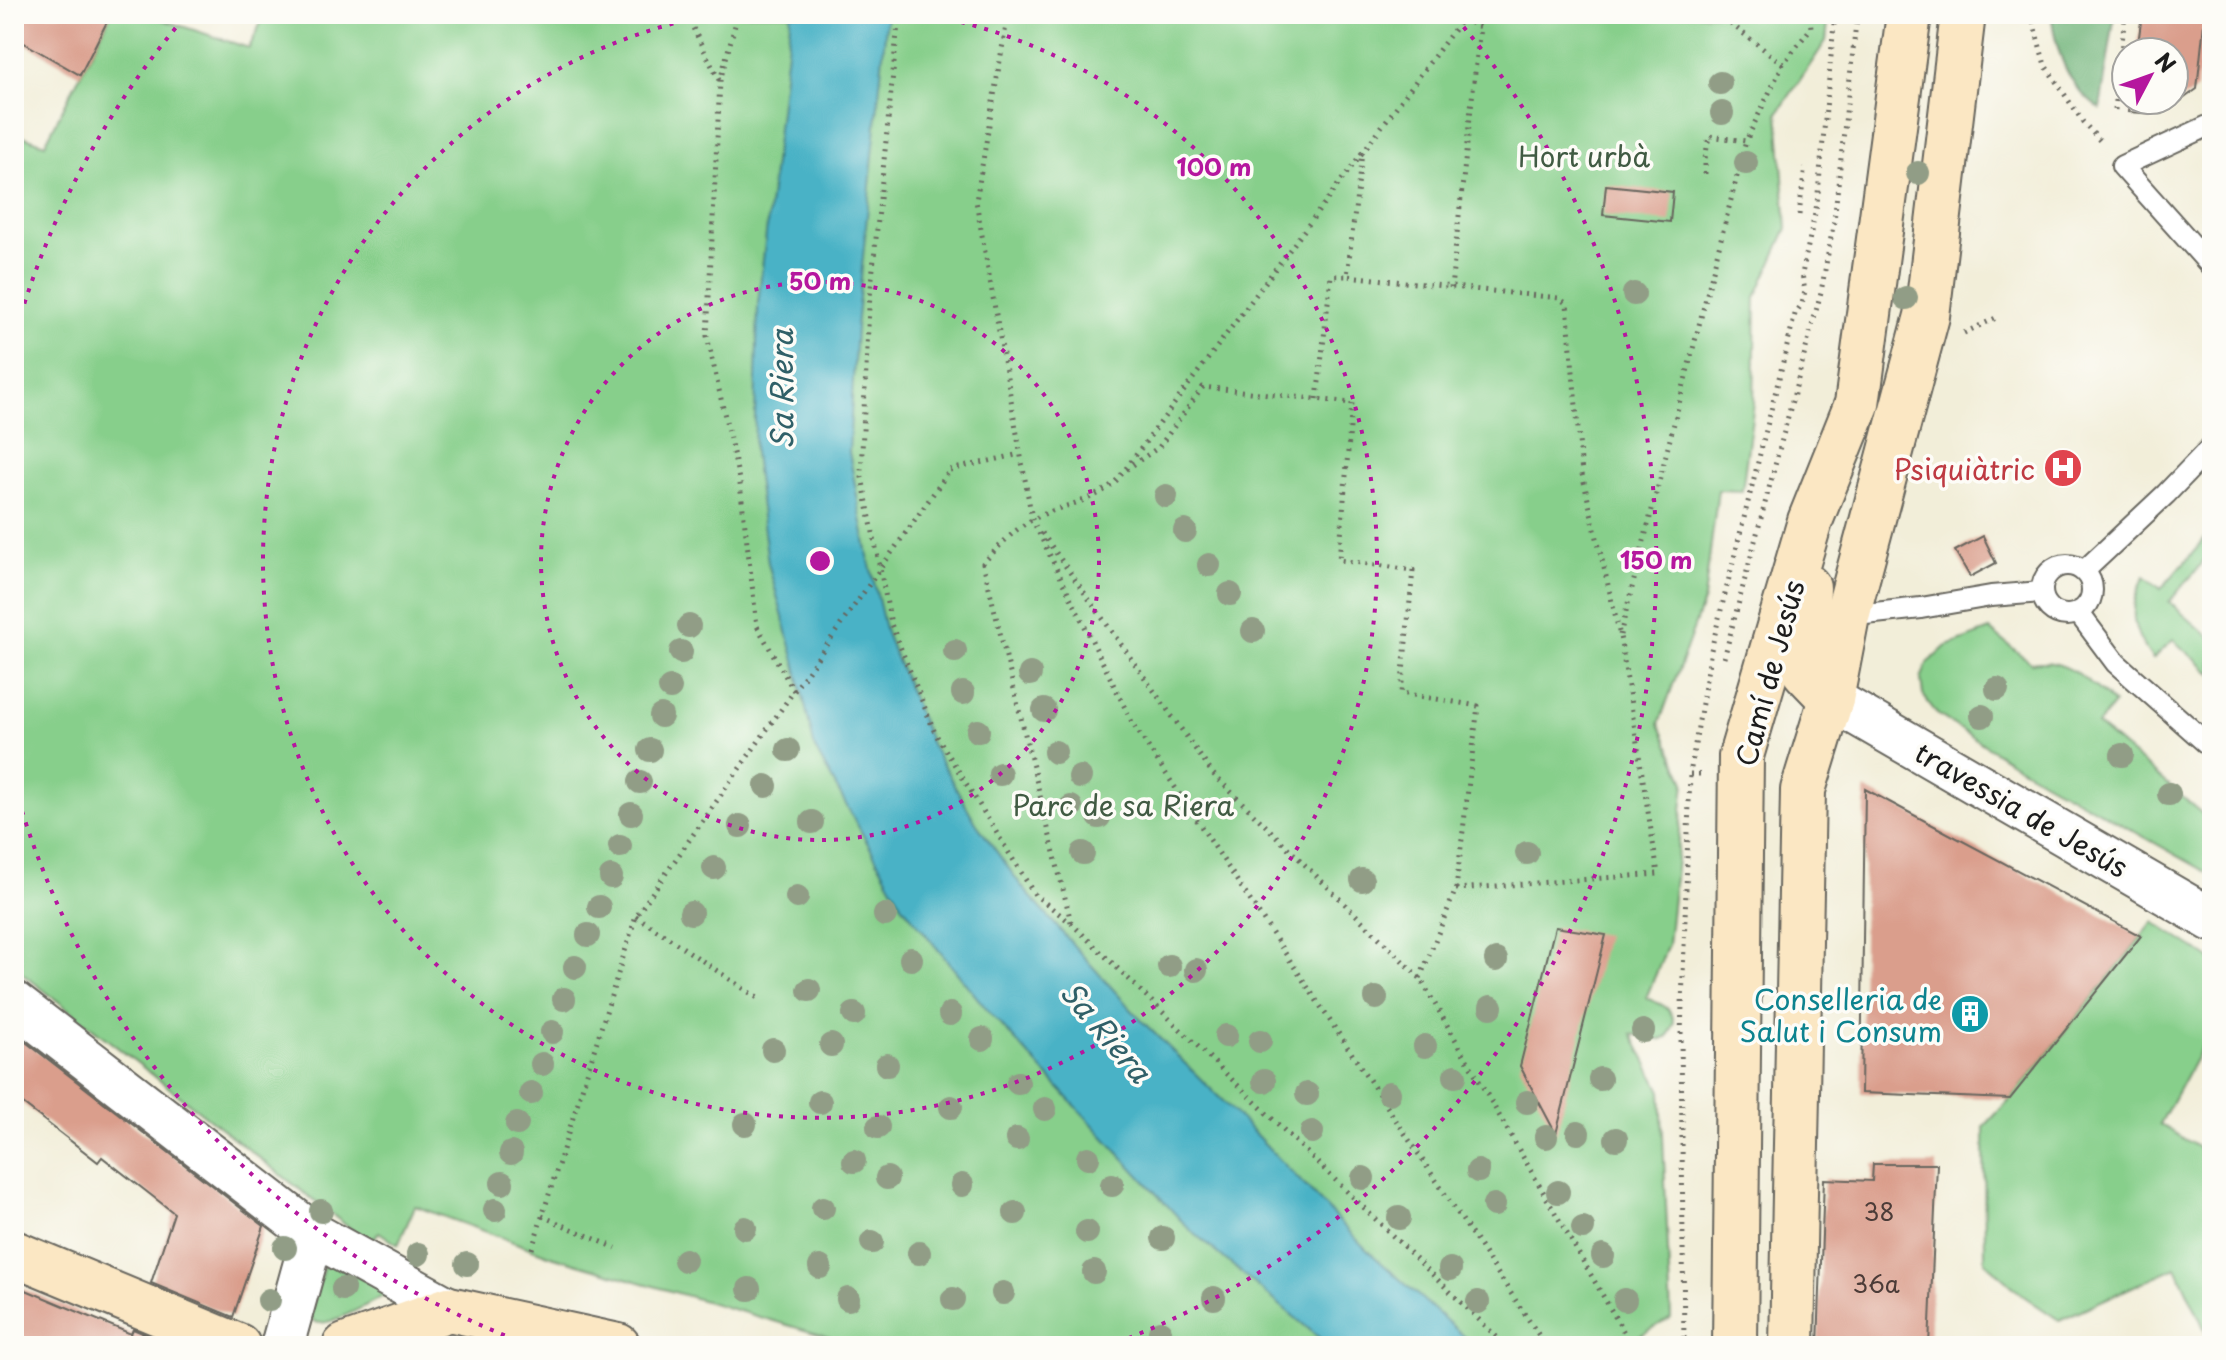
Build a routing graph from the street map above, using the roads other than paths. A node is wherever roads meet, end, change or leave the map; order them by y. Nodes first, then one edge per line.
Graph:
1 (1909, 14) edge
2 (1963, 14) edge
3 (2212, 124) edge
4 (2212, 267) edge
5 (2212, 446) edge
6 (1810, 521) junction
7 (2084, 571) junction
8 (2042, 592) junction
9 (2078, 612) junction
10 (1847, 616) junction
11 (1831, 699) junction
12 (2212, 748) edge
13 (2212, 920) edge
14 (14, 1003) edge
15 (313, 1234) junction
16 (14, 1253) edge
17 (449, 1309) junction
18 (238, 1346) edge
19 (282, 1346) edge
20 (345, 1346) edge
21 (618, 1346) edge
22 (1735, 1346) edge
23 (1792, 1346) edge

1 - 6 main road, Camí de Jesús
2 - 10 main road
3 - 4 lane
5 - 7 lane
6 - 11 main road
6 - 22 main road, Camí de Jesús
7 - 8 lane
7 - 9 lane
8 - 9 lane
8 - 10 lane
9 - 12 lane
10 - 11 main road
11 - 13 street, travessia de Jesús
11 - 23 main road
14 - 15 street
15 - 17 street
15 - 19 street
16 - 18 main road
17 - 20 main road
17 - 21 main road

